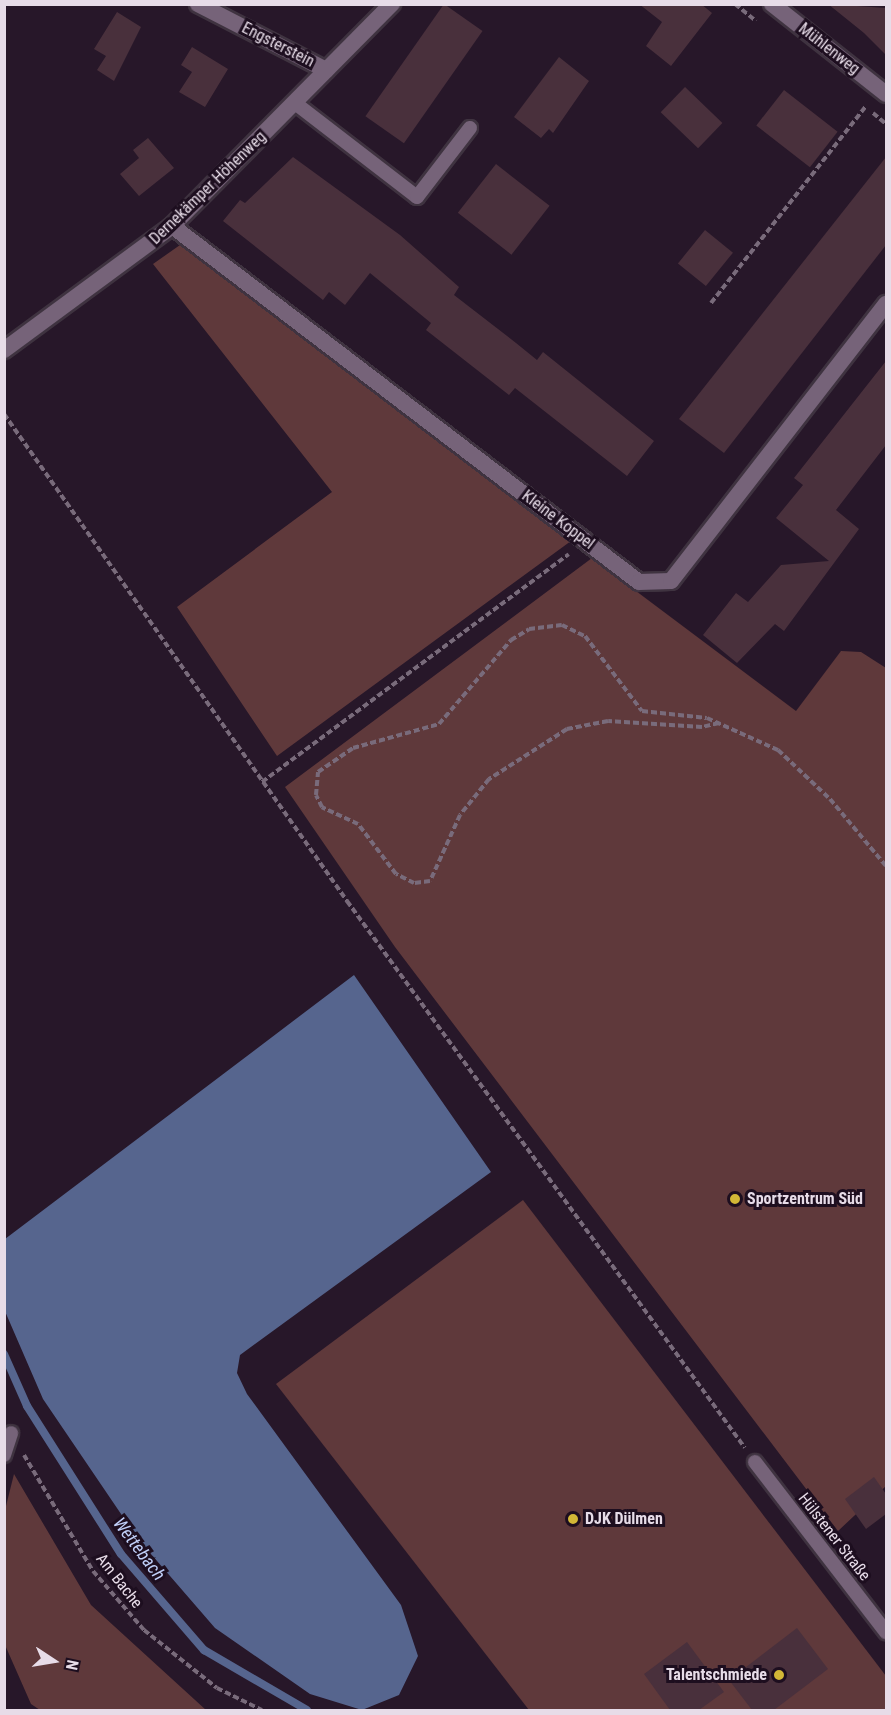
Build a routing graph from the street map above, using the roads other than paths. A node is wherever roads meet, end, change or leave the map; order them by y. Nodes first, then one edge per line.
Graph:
1 (198, 4) edge
2 (392, 4) edge
3 (772, 4) edge
4 (326, 70) junction
5 (883, 92) edge
6 (295, 103) junction
7 (470, 128) dead end
8 (172, 226) junction
9 (886, 303) edge
10 (4, 350) edge
11 (10, 1433) road end
12 (4, 1455) edge
13 (755, 1462) road end
14 (886, 1632) edge

1 - 4 street, Engsterstein
2 - 4 street, Dernekämper Höhenweg
3 - 5 street, Mühlenweg
4 - 6 street, Dernekämper Höhenweg
6 - 7 lane
6 - 8 street, Dernekämper Höhenweg
8 - 9 street, Kleine Koppel
8 - 10 street, Dernekämper Höhenweg
11 - 12 lane
13 - 14 lane, Hülstener Straße

